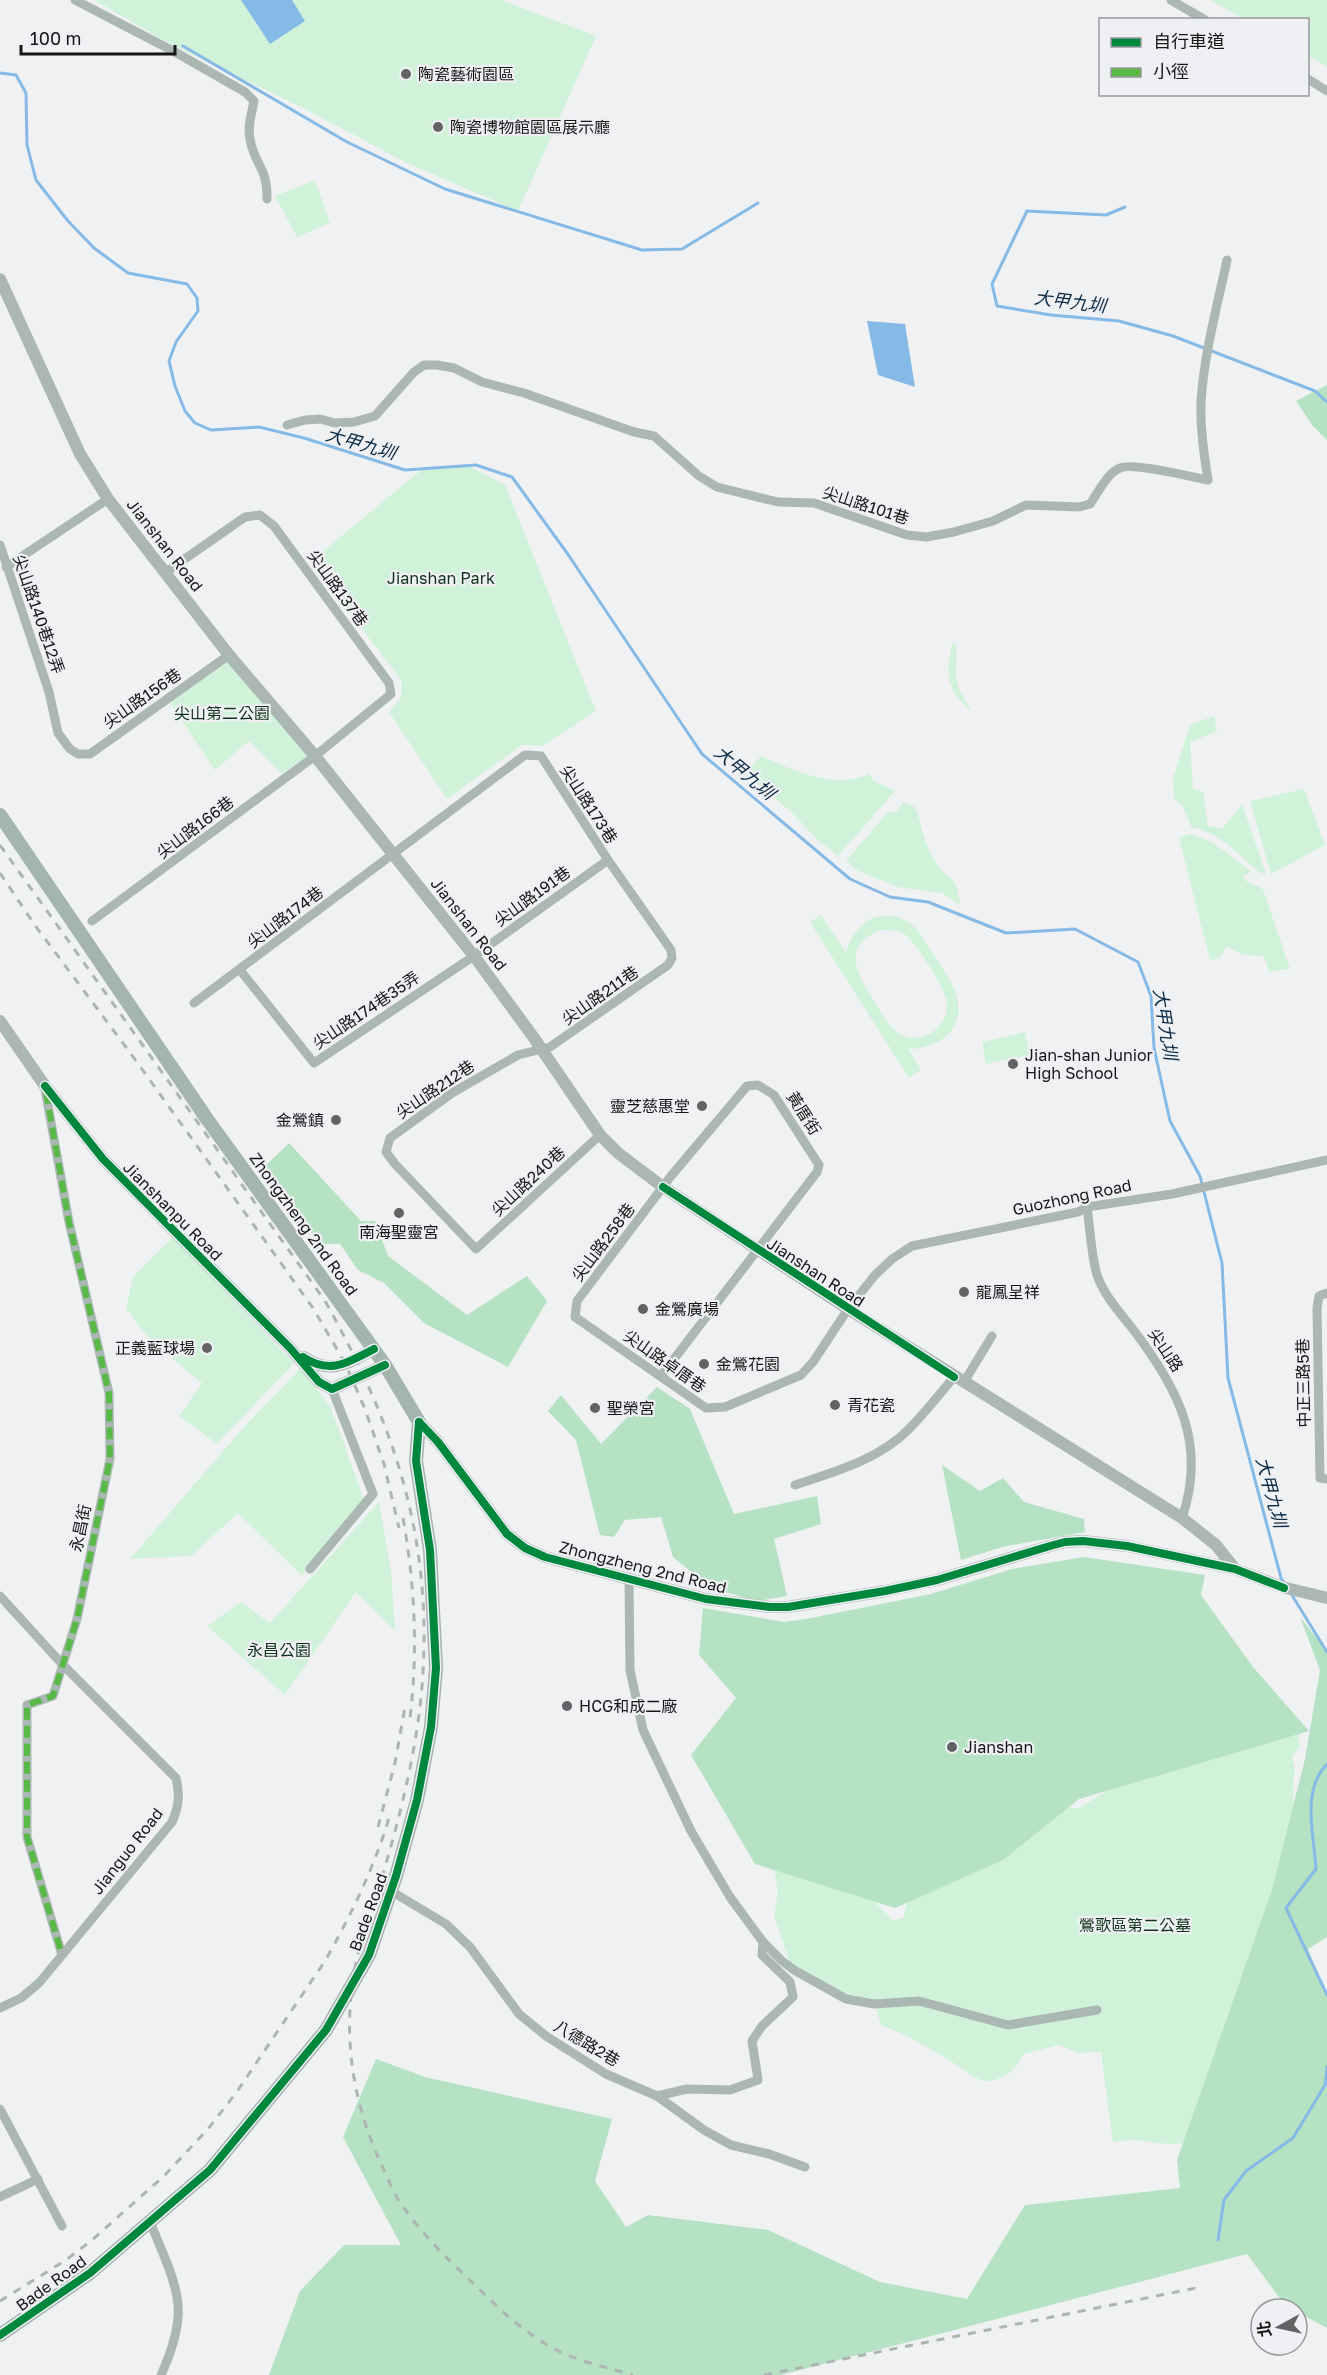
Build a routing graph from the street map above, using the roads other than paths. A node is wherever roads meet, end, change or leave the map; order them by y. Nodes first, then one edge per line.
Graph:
1 (75, 0) edge
2 (1171, 0) edge
3 (1201, 18) edge
4 (1309, 80) edge
5 (1327, 90) edge
6 (267, 199) dead end
7 (1227, 260) dead end
8 (0, 279) edge
9 (287, 425) dead end
10 (108, 499) junction
11 (0, 545) edge
12 (6, 567) junction
13 (166, 572) junction
14 (230, 655) junction
15 (70, 749) joint
16 (315, 756) junction
17 (0, 815) edge
18 (394, 854) junction
19 (608, 860) junction
20 (92, 921) dead end
21 (474, 956) junction
22 (672, 958) joint
23 (240, 970) junction
24 (194, 1003) dead end
25 (0, 1021) edge
26 (540, 1048) junction
27 (45, 1086) junction
28 (600, 1135) junction
29 (1327, 1161) edge
30 (663, 1187) junction
31 (1087, 1207) junction
32 (476, 1249) joint
33 (757, 1249) junction
34 (1327, 1293) edge
35 (848, 1309) junction
36 (575, 1317) joint
37 (992, 1336) dead end
38 (290, 1348) junction
39 (374, 1349) junction
40 (385, 1365) junction
41 (661, 1376) junction
42 (959, 1379) junction
43 (332, 1389) junction
44 (419, 1422) junction
45 (1324, 1479) edge
46 (795, 1485) dead end
47 (1182, 1518) junction
48 (310, 1569) dead end
49 (1235, 1569) junction
50 (629, 1579) junction
51 (0, 1596) edge
52 (1327, 1598) edge
53 (63, 1665) junction
54 (391, 1891) junction
55 (763, 1942) junction
56 (62, 1955) junction
57 (0, 2008) edge
58 (1097, 2010) dead end
59 (657, 2096) junction
60 (0, 2109) edge
61 (805, 2167) dead end
62 (38, 2179) junction
63 (0, 2197) edge
64 (150, 2221) junction
65 (62, 2226) dead end
66 (0, 2335) edge
67 (161, 2375) edge

1 - 6 street
2 - 3 street
4 - 5 street
7 - 9 street, 尖山路101巷
8 - 10 street, Jianshan Road
10 - 12 street
10 - 13 street, Jianshan Road
11 - 12 street, 尖山路140巷12弄
12 - 15 street, 尖山路140巷12弄
13 - 14 street, Jianshan Road
13 - 16 street, 尖山路137巷
14 - 15 street, 尖山路156巷
14 - 16 street, Jianshan Road
16 - 18 street, Jianshan Road
16 - 20 street, 尖山路166巷
17 - 39 main road, Zhongzheng 2nd Road
18 - 19 street, 尖山路173巷
18 - 21 street, Jianshan Road
18 - 23 street, 尖山路174巷
19 - 21 street, 尖山路191巷
19 - 22 street, 尖山路173巷
21 - 23 street, 尖山路174巷35弄
21 - 26 street, Jianshan Road
22 - 26 street, 尖山路211巷
23 - 24 street, 尖山路174巷
25 - 27 street, Jianshanpu Road
26 - 28 street, Jianshan Road
26 - 32 street, 尖山路212巷
27 - 38 street, Jianshanpu Road
27 - 53 street, 永昌街
28 - 30 street, Jianshan Road
28 - 32 street, 尖山路240巷
29 - 31 street, Guozhong Road
30 - 33 street, Jianshan Road
30 - 33 street, 黃厝街
30 - 36 street, 尖山路258巷
31 - 35 street, Guozhong Road
31 - 47 street, 尖山路
33 - 35 street, Jianshan Road
33 - 41 street
34 - 45 street, 中正三路5巷
35 - 41 street, 尖山路卓厝巷
35 - 42 street, Jianshan Road
36 - 41 street, 尖山路卓厝巷
37 - 42 street
38 - 39 street, Jianshanpu Road
38 - 43 street, Jianshanpu Road
39 - 40 main road, Zhongzheng 2nd Road
40 - 43 street
40 - 44 main road, Zhongzheng 2nd Road
42 - 46 street
42 - 47 street, Jianshan Road
43 - 48 street
44 - 50 street, Zhongzheng 2nd Road
44 - 54 main road, Bade Road
47 - 49 street, Jianshan Road
49 - 50 street, Zhongzheng 2nd Road
49 - 52 street, Zhongzheng 2nd Road
50 - 55 street
51 - 53 street, Jianguo Road
53 - 56 street, 永昌街
53 - 56 street, Jianguo Road
54 - 59 street, 八德路2巷
54 - 64 main road, Bade Road
55 - 58 street
55 - 59 street
56 - 57 street, Jianguo Road
59 - 61 street, 八德路2巷
60 - 62 street
62 - 63 street
62 - 65 street
64 - 66 main road, Bade Road
64 - 67 street

